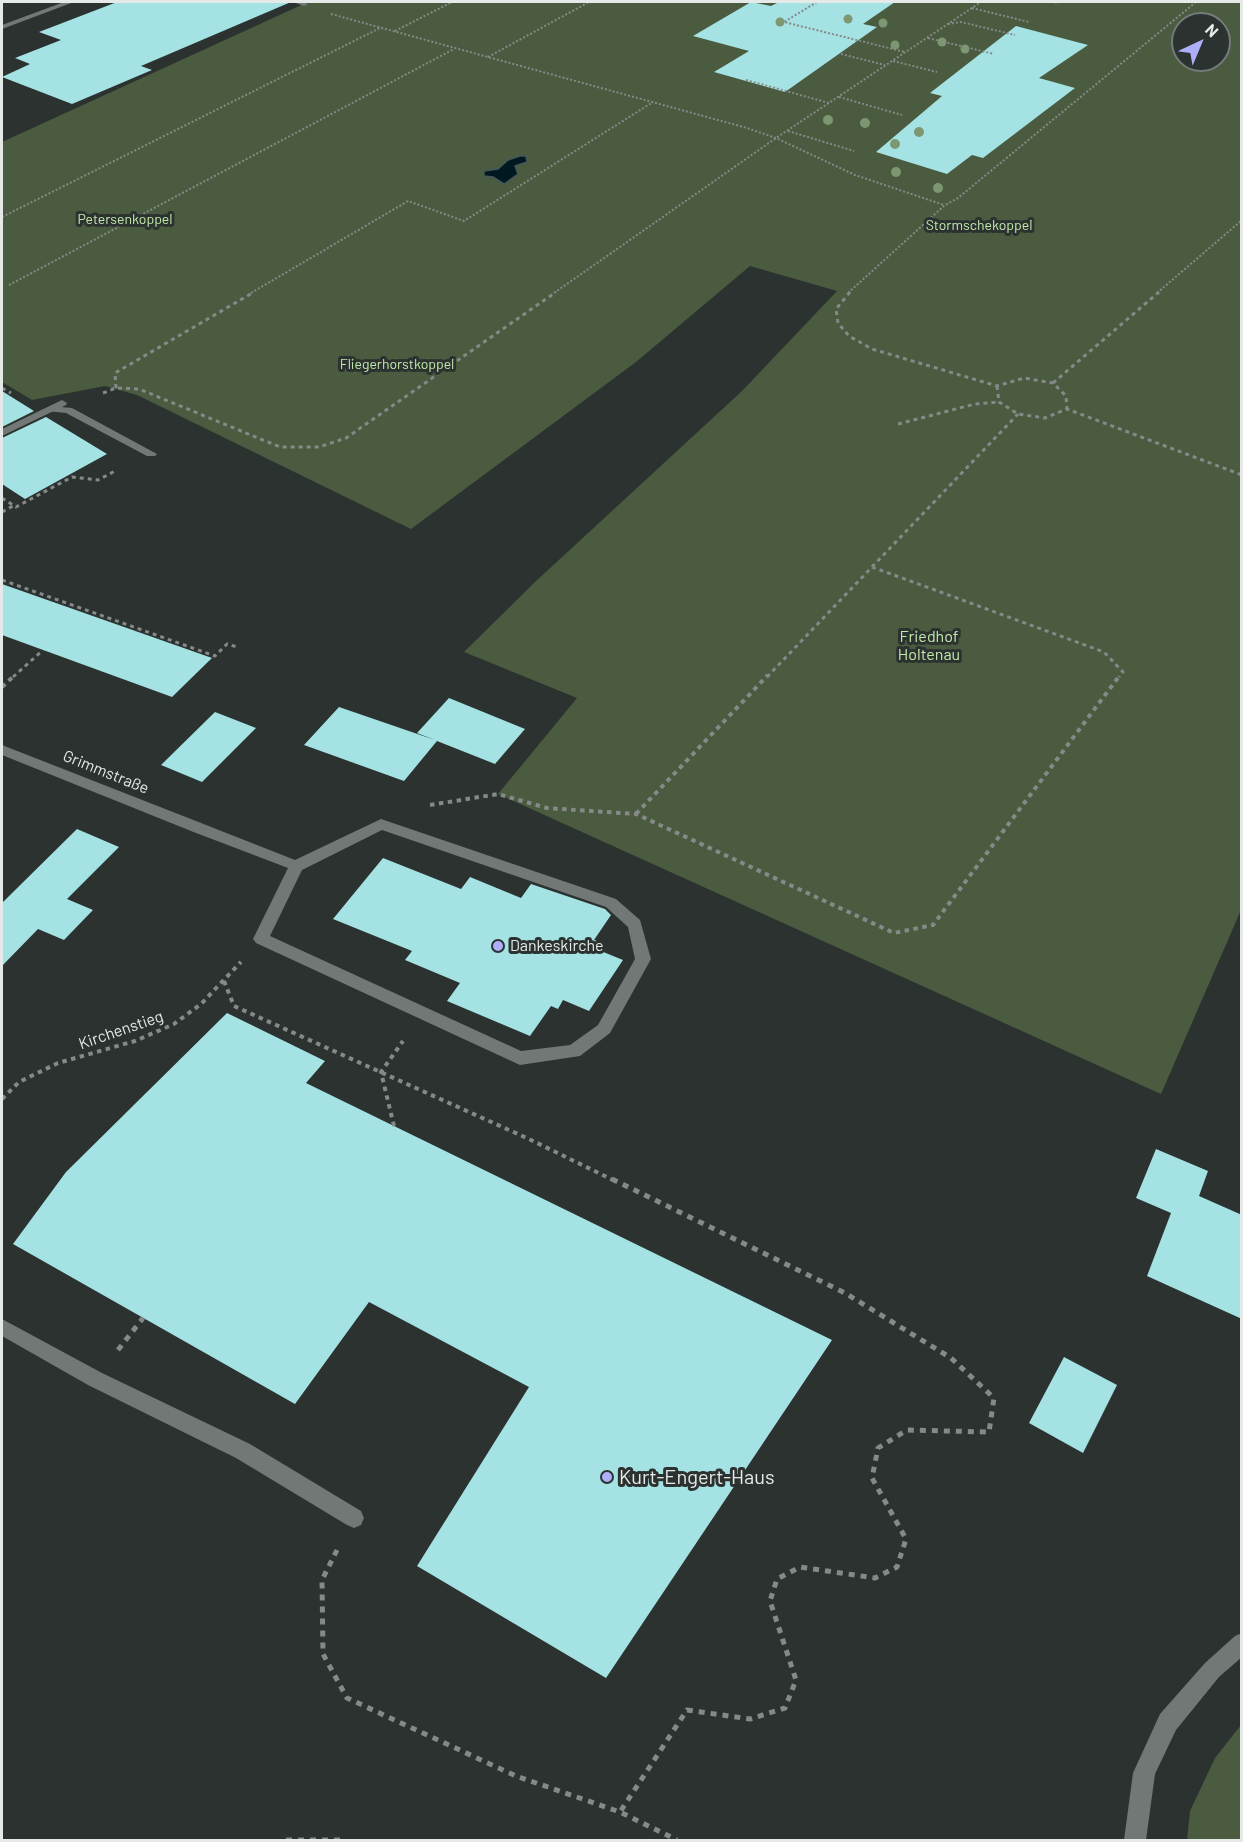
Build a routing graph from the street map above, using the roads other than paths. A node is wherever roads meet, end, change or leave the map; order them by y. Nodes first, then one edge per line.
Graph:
1 (70, 2) edge
2 (2, 27) edge
3 (2, 433) edge
4 (149, 453) road end
5 (2, 750) edge
6 (296, 866) junction
7 (2, 1327) edge
8 (354, 1518) road end
9 (1242, 1643) edge
10 (1135, 1840) edge

1 - 2 street
3 - 4 street
5 - 6 street, Grimmstraße
6 - 6 street
7 - 8 street
9 - 10 street

